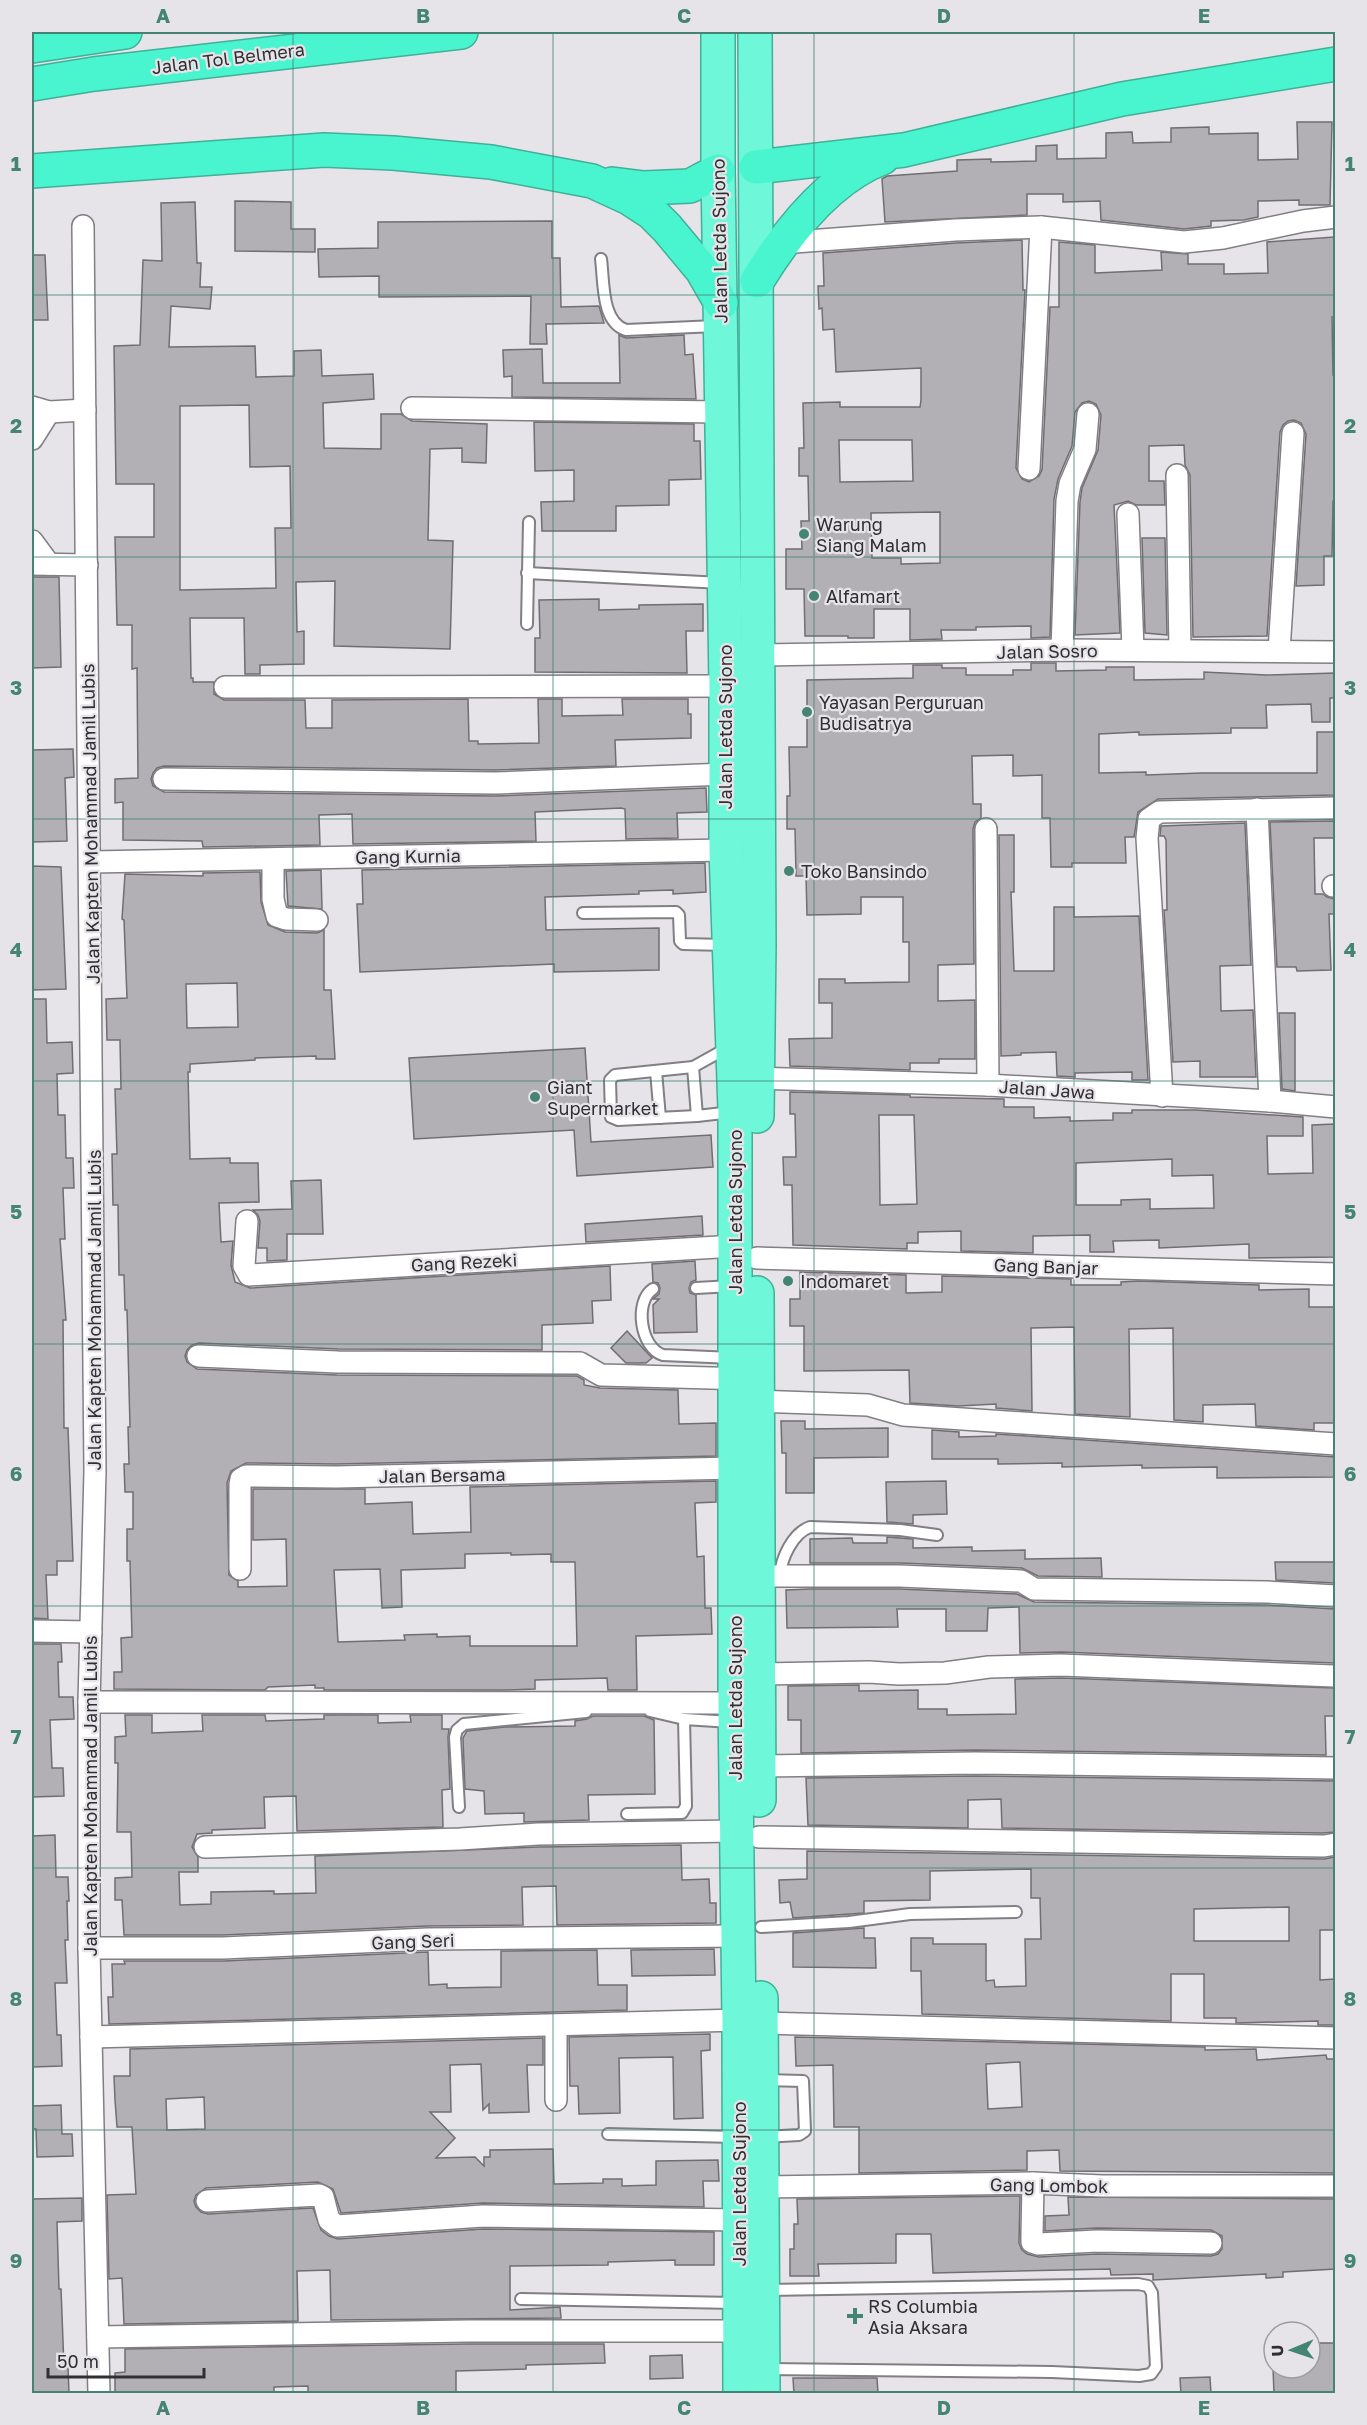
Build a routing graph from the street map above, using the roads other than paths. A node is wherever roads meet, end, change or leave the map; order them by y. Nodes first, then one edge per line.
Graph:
1 (125, 32) edge
2 (461, 32) edge
3 (718, 32) edge
4 (755, 32) edge
5 (32, 46) edge
6 (1335, 63) edge
7 (32, 84) edge
8 (904, 150) junction
9 (756, 167) junction
10 (32, 171) edge
11 (717, 171) junction
12 (592, 181) junction
13 (1335, 217) edge
14 (84, 226) dead end
15 (1041, 227) junction
16 (781, 243) junction
17 (601, 259) dead end
18 (756, 280) junction
19 (721, 315) junction
20 (412, 408) dead end
21 (40, 410) edge
22 (85, 410) junction
23 (721, 412) junction
24 (1088, 414) dead end
25 (1293, 433) dead end
26 (32, 439) edge
27 (1029, 469) dead end
28 (757, 474) junction
29 (723, 476) junction
30 (1178, 476) dead end
31 (1128, 514) dead end
32 (529, 522) dead end
33 (32, 542) edge
34 (40, 564) edge
35 (87, 565) junction
36 (527, 573) junction
37 (724, 584) junction
38 (527, 624) dead end
39 (1062, 650) junction
40 (1132, 650) junction
41 (1180, 650) junction
42 (1280, 651) junction
43 (1335, 652) edge
44 (758, 655) junction
45 (726, 686) junction
46 (225, 687) dead end
47 (726, 774) junction
48 (164, 779) dead end
49 (1335, 808) edge
50 (1257, 809) junction
51 (986, 829) dead end
52 (726, 850) junction
53 (273, 859) junction
54 (91, 862) junction
55 (583, 913) dead end
56 (317, 920) dead end
57 (744, 945) junction
58 (734, 1045) junction
59 (693, 1066) junction
60 (656, 1071) junction
61 (757, 1078) junction
62 (988, 1085) junction
63 (1162, 1096) junction
64 (1270, 1101) junction
65 (1335, 1107) edge
66 (735, 1112) junction
67 (697, 1116) junction
68 (660, 1118) junction
69 (247, 1221) dead end
70 (746, 1252) junction
71 (1335, 1274) edge
72 (735, 1286) junction
73 (696, 1288) dead end
74 (653, 1289) dead end
75 (198, 1356) dead end
76 (748, 1375) junction
77 (1335, 1444) edge
78 (735, 1468) junction
79 (937, 1535) dead end
80 (240, 1569) dead end
81 (769, 1576) junction
82 (1335, 1596) edge
83 (32, 1631) edge
84 (91, 1632) junction
85 (758, 1674) junction
86 (1334, 1676) dead end
87 (88, 1702) junction
88 (735, 1713) junction
89 (684, 1719) junction
90 (759, 1766) junction
91 (1335, 1768) edge
92 (459, 1807) dead end
93 (627, 1814) dead end
94 (748, 1834) junction
95 (1335, 1844) edge
96 (205, 1847) dead end
97 (1016, 1912) dead end
98 (749, 1931) junction
99 (89, 1948) junction
100 (750, 2021) junction
101 (556, 2025) junction
102 (90, 2037) junction
103 (1335, 2038) edge
104 (762, 2080) junction
105 (556, 2100) dead end
106 (608, 2134) dead end
107 (750, 2137) junction
108 (1033, 2183) junction
109 (1335, 2186) edge
110 (763, 2187) junction
111 (207, 2201) dead end
112 (739, 2220) junction
113 (1211, 2243) dead end
114 (521, 2300) dead end
115 (747, 2308) junction
116 (98, 2337) junction
117 (763, 2381) edge
118 (99, 2394) edge
119 (740, 2394) edge

1 - 5 highway
2 - 7 highway, Jalan Tol Belmera
3 - 11 highway, Jalan Letda Sujono
4 - 9 highway, Jalan Letda Sujono
6 - 8 highway
8 - 9 highway
8 - 16 highway
9 - 11 highway
9 - 18 highway, Jalan Letda Sujono
10 - 12 highway
11 - 12 highway
11 - 19 highway, Jalan Letda Sujono
12 - 19 highway
13 - 15 street
14 - 22 street, Jalan Kapten Mohammad Jamil Lubis
15 - 16 street
15 - 27 street
16 - 18 highway
17 - 19 lane
18 - 28 highway, Jalan Letda Sujono
19 - 23 highway, Jalan Letda Sujono
20 - 23 street
21 - 22 street
21 - 26 street
22 - 35 street, Jalan Kapten Mohammad Jamil Lubis
23 - 29 highway, Jalan Letda Sujono
24 - 39 street
25 - 42 street
28 - 29 highway
28 - 44 highway, Jalan Letda Sujono
29 - 37 highway, Jalan Letda Sujono
30 - 41 street
31 - 40 street
32 - 36 lane
33 - 34 street
34 - 35 street
35 - 54 street, Jalan Kapten Mohammad Jamil Lubis
36 - 37 lane
36 - 38 lane
37 - 45 highway, Jalan Letda Sujono
39 - 40 street, Jalan Sosro
39 - 44 street, Jalan Sosro
40 - 41 street, Jalan Sosro
41 - 42 street, Jalan Sosro
42 - 43 street, Jalan Sosro
44 - 57 highway, Jalan Letda Sujono
45 - 46 street
45 - 47 highway, Jalan Letda Sujono
47 - 48 street
47 - 52 highway, Jalan Letda Sujono
49 - 50 street
50 - 63 street
50 - 64 street
51 - 62 street
52 - 53 street, Gang Kurnia
52 - 57 highway, Jalan Letda Sujono
53 - 54 street, Gang Kurnia
53 - 56 street
54 - 84 street, Jalan Kapten Mohammad Jamil Lubis
55 - 57 lane
57 - 58 highway, Jalan Letda Sujono
57 - 61 highway, Jalan Letda Sujono
58 - 59 lane
58 - 66 highway, Jalan Letda Sujono
59 - 60 lane
59 - 67 lane
60 - 68 lane
60 - 68 lane
61 - 62 street, Jalan Jawa
61 - 70 highway, Jalan Letda Sujono
62 - 63 street, Jalan Jawa
63 - 64 street, Jalan Jawa
64 - 65 street, Jalan Jawa
66 - 67 lane
66 - 70 highway, Jalan Letda Sujono
67 - 68 lane
69 - 70 street, Gang Rezeki
70 - 71 street, Gang Banjar
70 - 72 highway, Jalan Letda Sujono
70 - 76 highway, Jalan Letda Sujono
72 - 73 lane
72 - 76 highway, Jalan Letda Sujono
74 - 76 lane
75 - 76 street
76 - 77 street
76 - 78 highway, Jalan Letda Sujono
76 - 81 highway, Jalan Letda Sujono
78 - 80 street, Jalan Bersama
78 - 88 highway, Jalan Letda Sujono
79 - 81 lane
81 - 82 street
81 - 85 highway, Jalan Letda Sujono
83 - 84 street
84 - 87 street, Jalan Kapten Mohammad Jamil Lubis
85 - 86 street
85 - 90 highway, Jalan Letda Sujono
87 - 88 street
87 - 99 street, Jalan Kapten Mohammad Jamil Lubis
88 - 89 lane
88 - 94 highway, Jalan Letda Sujono
89 - 92 lane
89 - 93 lane
90 - 91 street
90 - 94 highway, Jalan Letda Sujono
94 - 95 street
94 - 96 street
94 - 98 highway, Jalan Letda Sujono
97 - 98 lane
98 - 99 street, Gang Seri
98 - 100 highway, Jalan Letda Sujono
99 - 102 street, Jalan Kapten Mohammad Jamil Lubis
100 - 101 street
100 - 103 street
100 - 104 highway, Jalan Letda Sujono
100 - 107 highway, Jalan Letda Sujono
101 - 102 street
101 - 105 street
102 - 116 street, Jalan Kapten Mohammad Jamil Lubis
104 - 107 highway, Jalan Letda Sujono
104 - 107 lane
106 - 107 lane
107 - 110 highway, Jalan Letda Sujono
107 - 112 highway, Jalan Letda Sujono
108 - 109 street, Gang Lombok
108 - 110 street, Gang Lombok
108 - 113 street
110 - 115 highway, Jalan Letda Sujono
111 - 112 street
112 - 115 highway, Jalan Letda Sujono
114 - 115 lane
115 - 116 street
115 - 117 highway, Jalan Letda Sujono
115 - 117 lane
115 - 119 highway, Jalan Letda Sujono
116 - 118 street, Jalan Kapten Mohammad Jamil Lubis

